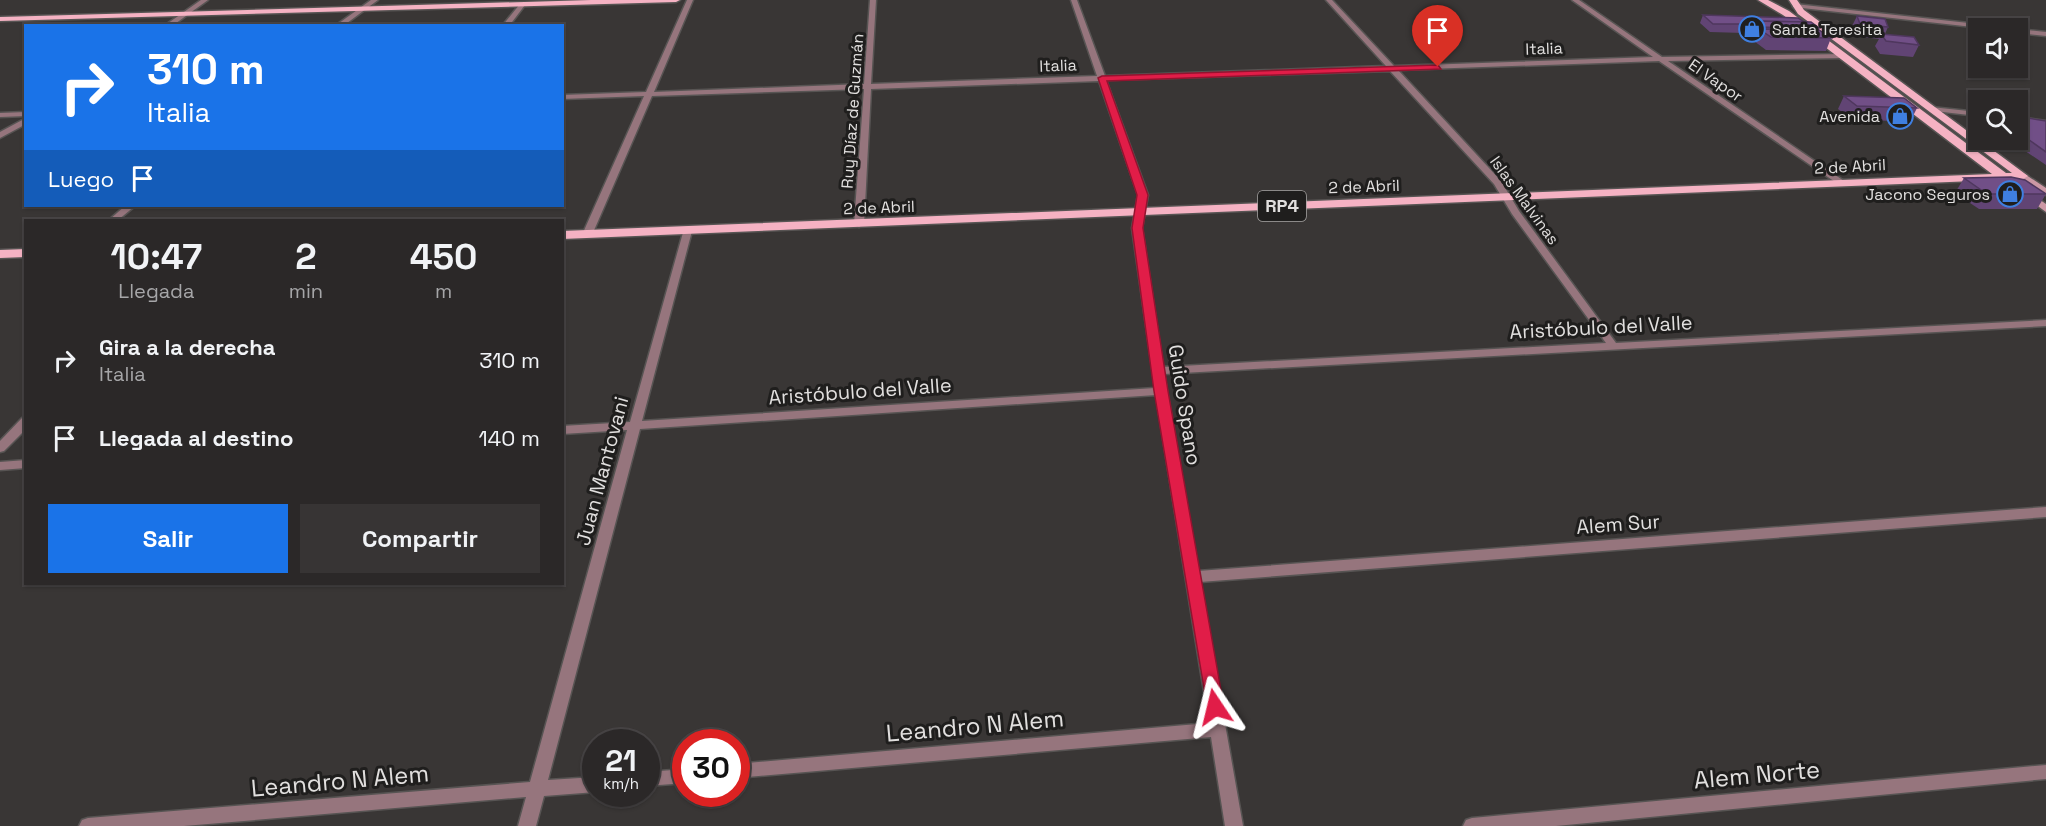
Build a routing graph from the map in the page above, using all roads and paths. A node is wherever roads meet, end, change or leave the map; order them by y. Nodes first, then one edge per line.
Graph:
1 (205, 0) edge
2 (375, 0) edge
3 (676, 0) edge
4 (690, 0) edge
5 (873, 0) edge
6 (1074, 0) edge
7 (1329, 0) edge
8 (1575, 0) edge
9 (1762, 0) edge
10 (1830, 1) edge
11 (1794, 3) edge
12 (522, 4) junction
13 (362, 9) junction
14 (1834, 10) junction
15 (185, 13) junction
16 (0, 19) edge
17 (170, 24) edge
18 (341, 24) edge
19 (507, 24) edge
20 (1968, 25) edge
21 (2028, 32) edge
22 (2046, 34) edge
23 (1843, 56) junction
24 (1661, 59) junction
25 (1393, 69) junction
26 (1102, 78) junction
27 (870, 86) junction
28 (650, 94) junction
29 (564, 96) edge
30 (1934, 109) junction
31 (1968, 113) edge
32 (24, 114) edge
33 (0, 115) edge
34 (2028, 120) edge
35 (24, 121) edge
36 (2046, 123) edge
37 (0, 136) edge
38 (2002, 176) junction
39 (2024, 176) junction
40 (1841, 183) junction
41 (2046, 192) edge
42 (1508, 197) junction
43 (129, 207) edge
44 (2046, 209) edge
45 (1140, 212) junction
46 (114, 219) edge
47 (860, 224) junction
48 (687, 231) junction
49 (587, 234) junction
50 (564, 235) edge
51 (24, 253) edge
52 (0, 254) edge
53 (2046, 323) edge
54 (1613, 346) junction
55 (1158, 370) junction
56 (1161, 391) junction
57 (24, 423) edge
58 (635, 426) junction
59 (564, 430) edge
60 (0, 448) edge
61 (24, 464) edge
62 (0, 466) edge
63 (2046, 512) edge
64 (1192, 577) junction
65 (1219, 729) junction
66 (750, 770) edge
67 (2046, 772) edge
68 (582, 785) edge
69 (537, 789) junction
70 (88, 826) edge
71 (527, 826) edge
72 (1234, 826) edge
73 (1472, 826) edge

1 - 15 street
2 - 13 street
3 - 12 main road
4 - 28 street
5 - 27 street, Ruy Díaz de Guzmán
6 - 26 street, Guido Spano
7 - 25 street, Islas Malvinas
8 - 24 street, El Vapor
9 - 23 main road
10 - 14 street
11 - 14 street
11 - 30 main road
12 - 13 main road
12 - 19 street
13 - 15 main road
13 - 18 street
14 - 20 street
15 - 16 main road
15 - 17 street
21 - 22 street
23 - 24 street, Italia
23 - 38 main road
24 - 25 street, Italia
24 - 40 street, El Vapor
25 - 26 street, Italia
25 - 42 street, Islas Malvinas
26 - 27 street, Italia
26 - 45 street, Guido Spano
27 - 28 street, Italia
27 - 47 street, Ruy Díaz de Guzmán
28 - 29 street, Italia
28 - 49 street
30 - 31 street
30 - 39 main road
32 - 33 street
34 - 36 street
35 - 37 street
38 - 39 main road, 2 de Abril / RP4
38 - 40 main road, 2 de Abril / RP4
38 - 44 main road
39 - 41 main road
40 - 42 main road, 2 de Abril / RP4
42 - 45 main road, 2 de Abril / RP4
42 - 54 street, Islas Malvinas
43 - 46 street
45 - 47 main road, 2 de Abril / RP4
45 - 55 street, Guido Spano
47 - 48 main road, 2 de Abril / RP4
48 - 49 main road, 2 de Abril / RP4
48 - 58 street, Juan Mantovani
49 - 50 main road, 2 de Abril / RP4
51 - 52 main road
53 - 54 street, Aristóbulo del Valle
54 - 55 street, Aristóbulo del Valle
55 - 56 street, Guido Spano
56 - 58 street, Aristóbulo del Valle
56 - 64 street, Guido Spano
57 - 60 street
58 - 59 street, Aristóbulo del Valle
58 - 69 street, Juan Mantovani
61 - 62 street
63 - 64 street, Alem Sur
64 - 65 street, Guido Spano
65 - 66 street, Leandro N Alem
65 - 72 street, Guido Spano
67 - 73 street, Alem Norte
68 - 69 street, Leandro N Alem
69 - 70 street, Leandro N Alem
69 - 71 street, Juan Mantovani

